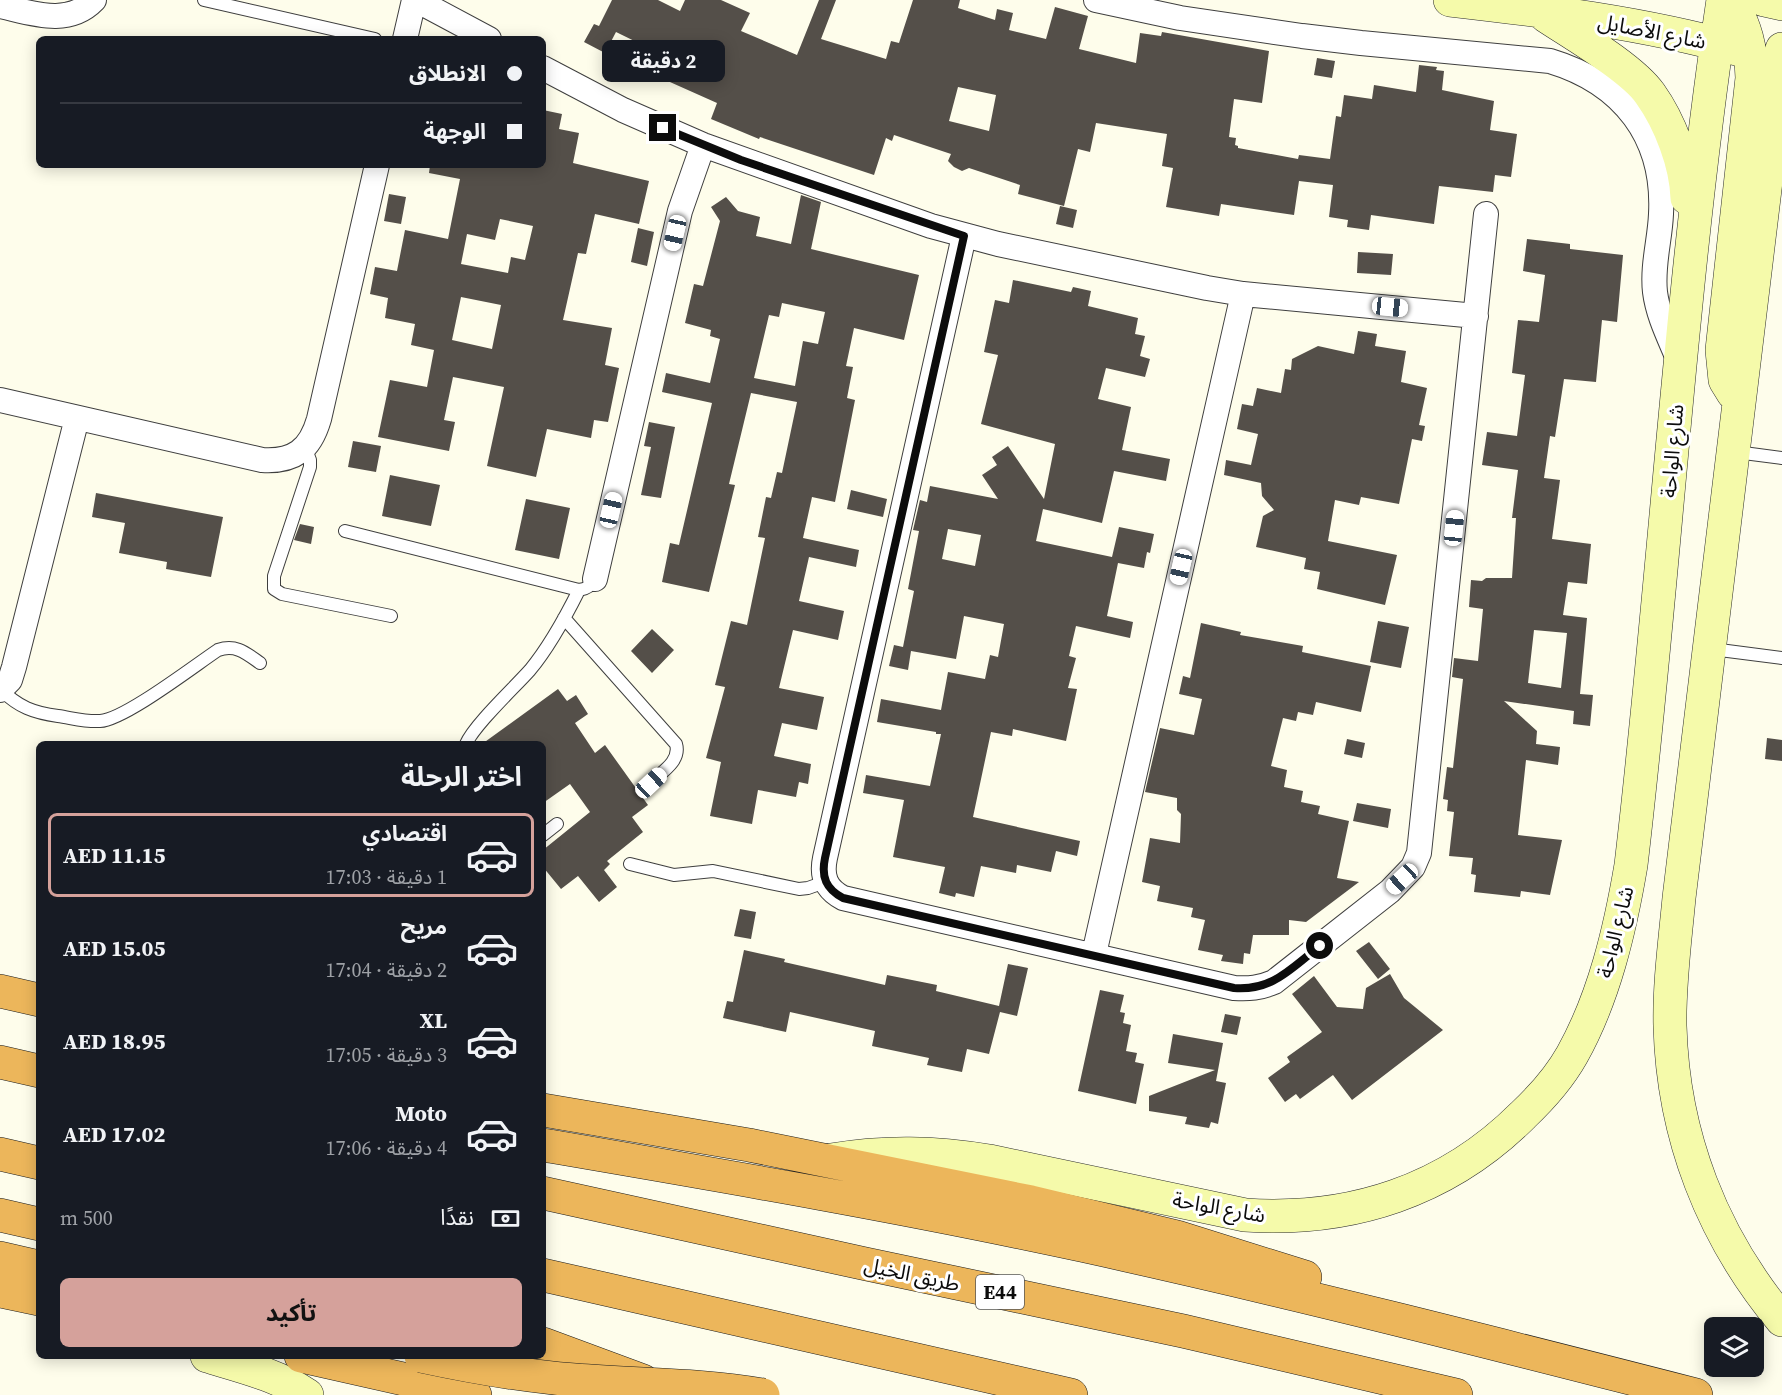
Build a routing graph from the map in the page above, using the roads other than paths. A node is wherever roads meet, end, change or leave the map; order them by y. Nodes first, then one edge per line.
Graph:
1 (94, 0) edge
2 (204, 0) edge
3 (415, 0) edge
4 (1096, 0) edge
5 (1450, 0) edge
6 (1723, 0) edge
7 (1730, 0) edge
8 (1754, 0) edge
9 (1764, 0) edge
10 (1782, 4) edge
11 (0, 6) edge
12 (1536, 10) junction
13 (362, 36) edge
14 (406, 36) edge
15 (483, 36) edge
16 (1716, 43) junction
17 (1774, 56) edge
18 (546, 70) edge
19 (703, 145) junction
20 (376, 168) edge
21 (1782, 180) edge
22 (1486, 213) dead end
23 (964, 236) junction
24 (1690, 263) junction
25 (1754, 267) junction
26 (1243, 294) junction
27 (1476, 316) junction
28 (1680, 363) junction
29 (0, 400) edge
30 (1740, 401) junction
31 (77, 418) junction
32 (305, 447) junction
33 (1734, 451) junction
34 (1782, 458) edge
35 (345, 531) dead end
36 (587, 585) junction
37 (391, 616) dead end
38 (564, 618) junction
39 (1710, 648) junction
40 (1782, 658) edge
41 (260, 663) dead end
42 (1, 689) edge
43 (468, 741) edge
44 (651, 783) dead end
45 (557, 824) dead end
46 (546, 833) edge
47 (630, 864) dead end
48 (825, 882) junction
49 (1094, 954) junction
50 (0, 991) edge
51 (36, 999) edge
52 (0, 1062) edge
53 (36, 1070) edge
54 (546, 1111) edge
55 (546, 1146) edge
56 (0, 1155) edge
57 (826, 1161) junction
58 (36, 1162) edge
59 (546, 1194) edge
60 (0, 1215) edge
61 (36, 1223) edge
62 (0, 1258) edge
63 (36, 1266) edge
64 (546, 1276) edge
65 (0, 1292) edge
66 (36, 1298) edge
67 (36, 1309) edge
68 (1782, 1320) edge
69 (1426, 1327) junction
70 (546, 1345) edge
71 (216, 1359) edge
72 (314, 1359) edge
73 (438, 1359) edge
74 (307, 1395) edge
75 (475, 1395) edge
76 (675, 1395) edge
77 (763, 1395) edge
78 (1071, 1395) edge
79 (1456, 1395) edge
80 (1696, 1395) edge

1 - 11 street
2 - 13 lane
3 - 14 street
3 - 15 street
4 - 28 street
5 - 12 street, شارع الأصايل
6 - 16 street, شارع الواحة
7 - 17 street
8 - 17 street
9 - 10 street
12 - 16 street, شارع الأصايل
12 - 24 street
16 - 17 street, شارع الأصايل
16 - 24 street, شارع الواحة
17 - 25 street
17 - 30 street
18 - 19 street
19 - 23 street
19 - 36 street
20 - 32 street
21 - 25 street
22 - 27 street
23 - 26 street
23 - 48 street
24 - 28 street, شارع الواحة
25 - 30 street
26 - 27 street
26 - 49 street
27 - 49 street
28 - 57 street, شارع الواحة
29 - 31 street
30 - 33 street
31 - 32 street
31 - 42 street
32 - 37 lane
33 - 34 lane
33 - 39 street
35 - 36 lane
36 - 38 lane
38 - 43 lane
38 - 44 lane
39 - 40 lane
39 - 68 street
41 - 42 lane
45 - 46 lane
47 - 48 lane
48 - 49 street
50 - 51 highway
52 - 53 highway
54 - 57 highway
55 - 69 highway
56 - 58 highway
57 - 69 highway
59 - 79 highway, طريق الخيل / E44
60 - 61 highway
62 - 63 highway
64 - 78 highway
65 - 66 highway
65 - 67 street
69 - 80 highway
70 - 76 highway
71 - 74 street
72 - 75 highway
73 - 77 highway, bridge

